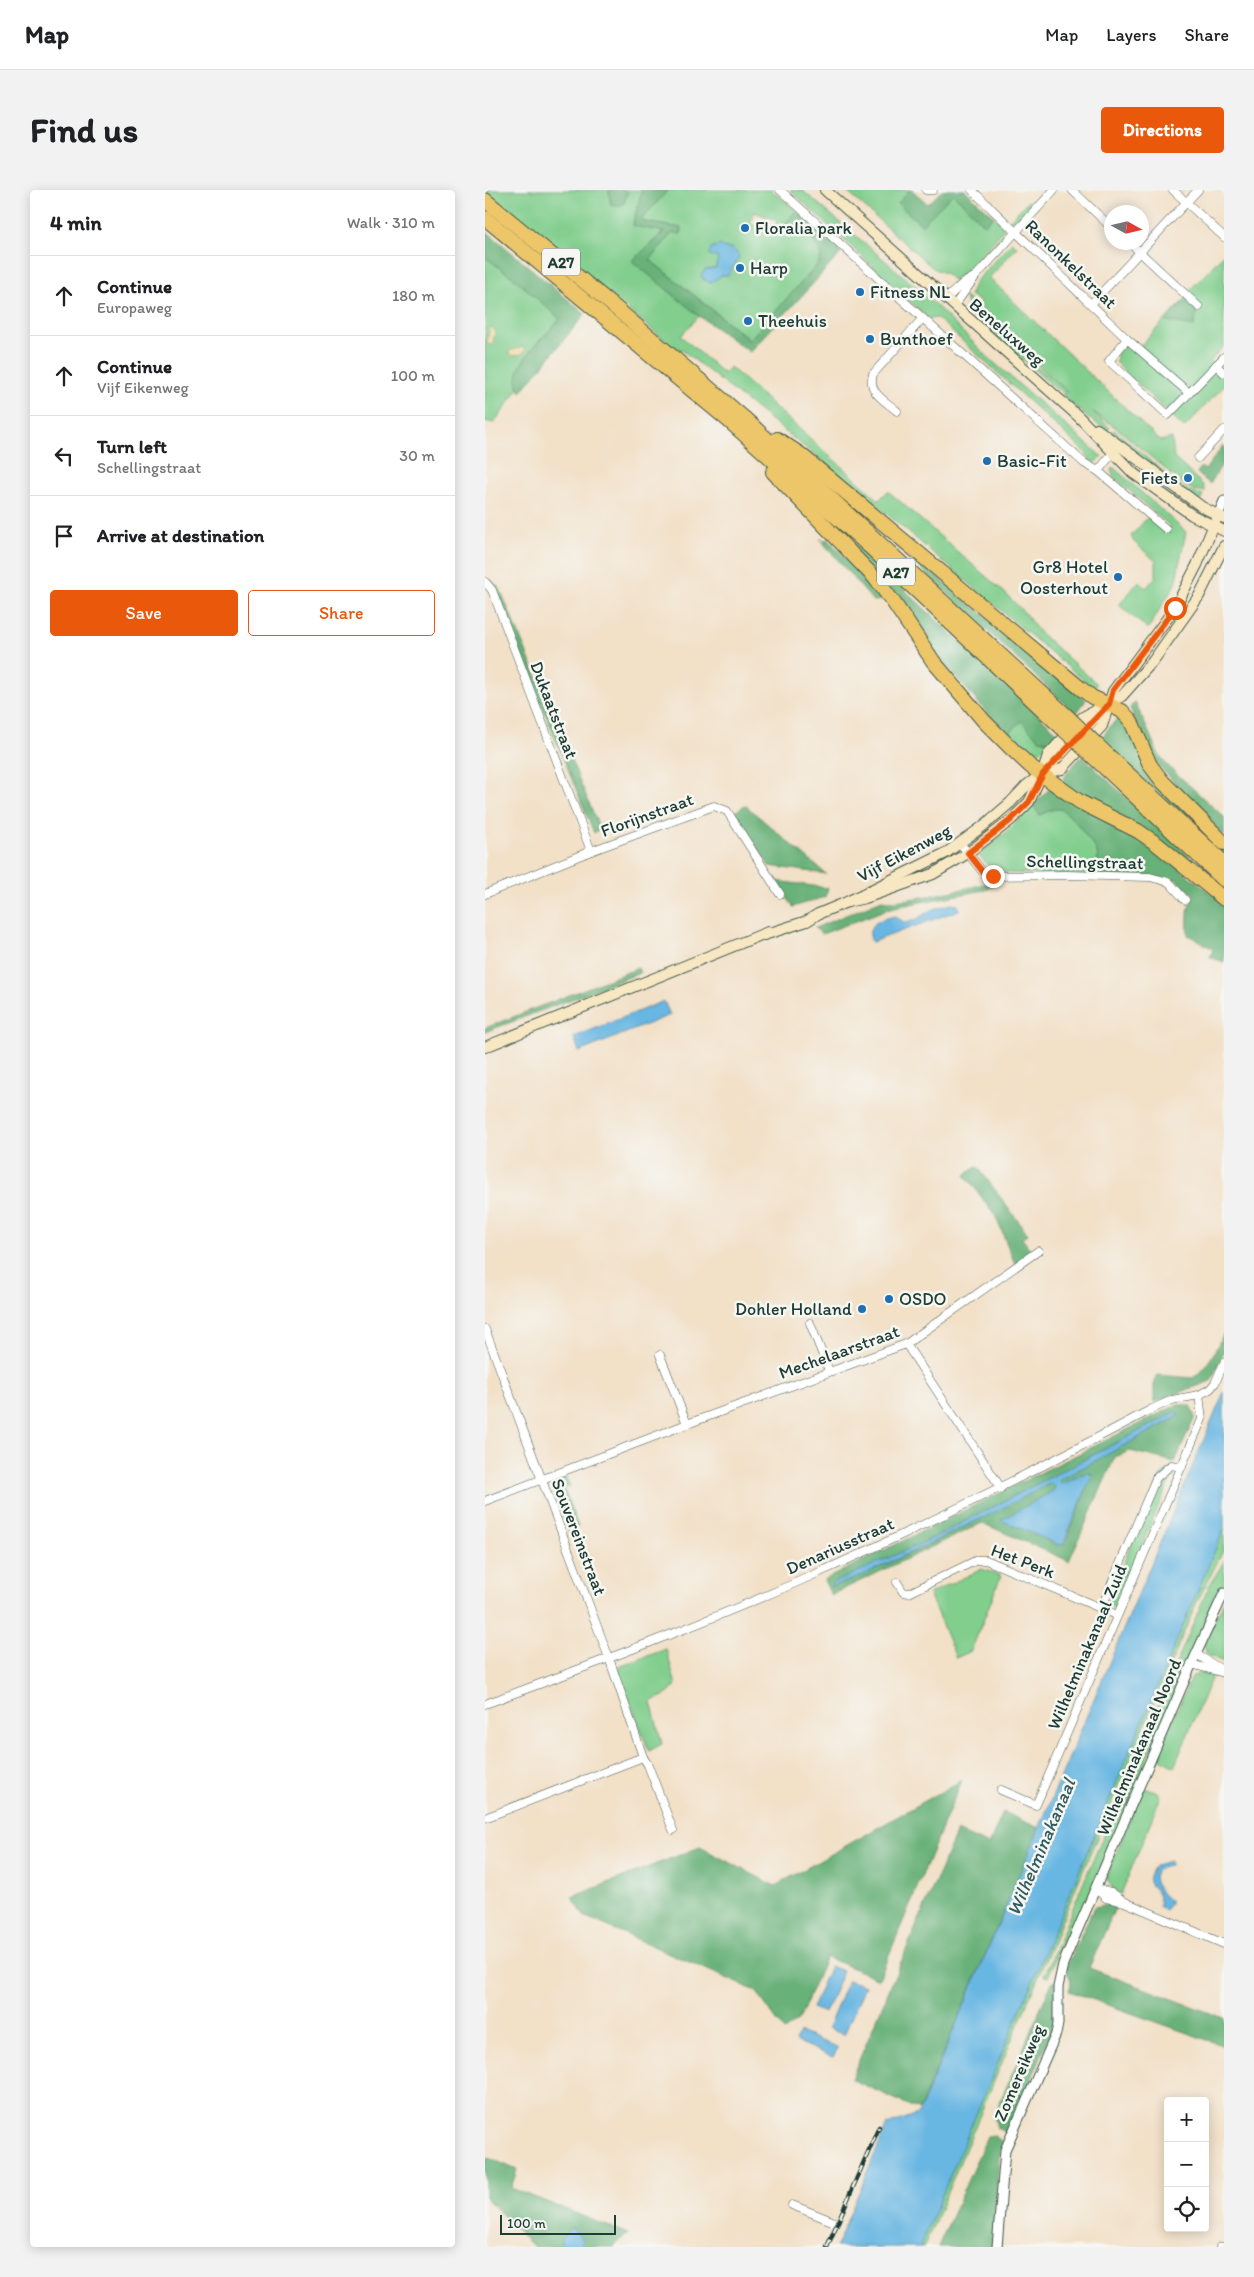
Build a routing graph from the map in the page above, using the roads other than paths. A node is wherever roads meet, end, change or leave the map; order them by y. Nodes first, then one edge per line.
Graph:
1 (780, 190) edge
2 (825, 190) edge
3 (926, 190) edge
4 (933, 190) edge
5 (972, 190) edge
6 (1054, 190) edge
7 (1072, 190) edge
8 (1173, 190) edge
9 (1198, 190) edge
10 (485, 200) edge
11 (1186, 202) junction
12 (485, 218) edge
13 (1104, 220) edge
14 (1017, 232) junction
15 (1224, 237) edge
16 (1139, 252) junction
17 (950, 303) junction
18 (1091, 303) junction
19 (1199, 307) dead end
20 (922, 318) junction
21 (1127, 339) junction
22 (1224, 357) edge
23 (1216, 365) junction
24 (1224, 372) edge
25 (1189, 394) junction
26 (897, 411) dead end
27 (744, 418) junction
28 (728, 420) junction
29 (1224, 430) edge
30 (1116, 449) junction
31 (1198, 458) dead end
32 (1098, 471) junction
33 (1224, 501) edge
34 (1221, 517) edge
35 (1219, 528) edge
36 (1166, 529) dead end
37 (1224, 546) edge
38 (485, 582) edge
39 (1109, 704) junction
40 (1065, 723) junction
41 (1093, 749) junction
42 (1043, 774) junction
43 (960, 843) junction
44 (1224, 843) edge
45 (591, 851) junction
46 (968, 853) junction
47 (1224, 864) edge
48 (1224, 880) edge
49 (485, 894) edge
50 (780, 894) dead end
51 (1224, 899) edge
52 (1185, 900) dead end
53 (847, 902) junction
54 (485, 1047) edge
55 (1038, 1251) dead end
56 (811, 1323) dead end
57 (485, 1329) edge
58 (906, 1344) junction
59 (660, 1355) dead end
60 (1224, 1363) edge
61 (829, 1371) junction
62 (1199, 1395) junction
63 (687, 1424) junction
64 (1182, 1467) junction
65 (541, 1480) junction
66 (1001, 1488) junction
67 (485, 1501) edge
68 (897, 1582) dead end
69 (1224, 1593) edge
70 (1101, 1609) junction
71 (1117, 1615) junction
72 (1195, 1654) junction
73 (609, 1658) junction
74 (1191, 1664) junction
75 (1224, 1672) edge
76 (485, 1704) edge
77 (643, 1757) junction
78 (1001, 1790) dead end
79 (485, 1818) edge
80 (673, 1830) dead end
81 (1096, 1889) junction
82 (1085, 1915) joint
83 (1224, 1944) edge
84 (792, 2205) dead end
85 (832, 2221) dead end
86 (997, 2247) edge

1 - 20 street
2 - 17 main road, Beneluxweg
3 - 4 street
5 - 14 street, Ranonkelstraat
6 - 14 street
7 - 13 street
8 - 11 street
9 - 11 street
10 - 27 highway, A27
11 - 15 street
11 - 16 street
12 - 28 highway, A27
14 - 17 street
14 - 18 street, Ranonkelstraat
16 - 18 street
16 - 19 street
17 - 30 main road, Beneluxweg
18 - 21 street, Ranonkelstraat
20 - 26 street
20 - 32 street
21 - 25 street, Ranonkelstraat
21 - 25 street
22 - 23 street
23 - 24 street
23 - 25 street
27 - 39 highway, A27
27 - 40 highway, A27
28 - 40 highway, A27
28 - 42 highway, A27
29 - 31 street
30 - 32 street
30 - 34 main road, Beneluxweg
30 - 35 main road, Beneluxweg
32 - 36 street
33 - 34 street
34 - 35 main road
35 - 39 main road
37 - 39 main road
38 - 45 street, Dukaatstraat
39 - 42 main road
39 - 42 main road
39 - 44 highway, A27
40 - 41 highway, A27, bridge
41 - 47 highway, A27
41 - 48 highway, A27
42 - 43 main road, Vijf Eikenweg
42 - 46 main road, Vijf Eikenweg
42 - 51 highway, A27
43 - 46 street, Schellingstraat
43 - 53 main road, Vijf Eikenweg
45 - 49 street, Florijnstraat
45 - 50 street, Florijnstraat
46 - 52 street, Schellingstraat
46 - 53 main road, Vijf Eikenweg
53 - 54 main road, Vijf Eikenweg
55 - 58 street, Mechelaarstraat
56 - 61 street
57 - 65 street, Souvereinstraat
58 - 61 street, Mechelaarstraat
58 - 66 street
59 - 63 street
60 - 62 street
61 - 63 street, Mechelaarstraat
62 - 64 street, Wilhelminakanaal Zuid
62 - 66 street, Denariusstraat
63 - 65 street, Mechelaarstraat
64 - 70 street, Wilhelminakanaal Zuid
64 - 71 street, Wilhelminakanaal Zuid
65 - 67 street, Mechelaarstraat
65 - 73 street, Souvereinstraat
66 - 73 street, Denariusstraat
68 - 70 street, Het Perk
69 - 72 street, Wilhelminakanaal Noord
70 - 71 street, Het Perk
71 - 78 street, Wilhelminakanaal Zuid
72 - 74 street, Wilhelminakanaal Noord
72 - 75 street
73 - 76 street, Denariusstraat
73 - 77 street, Souvereinstraat
74 - 75 street
74 - 81 street, Wilhelminakanaal Noord
77 - 79 street
77 - 80 street, Souvereinstraat
81 - 82 street, Wilhelminakanaal Noord
81 - 83 street
82 - 86 street, Zomereikweg
84 - 85 street

